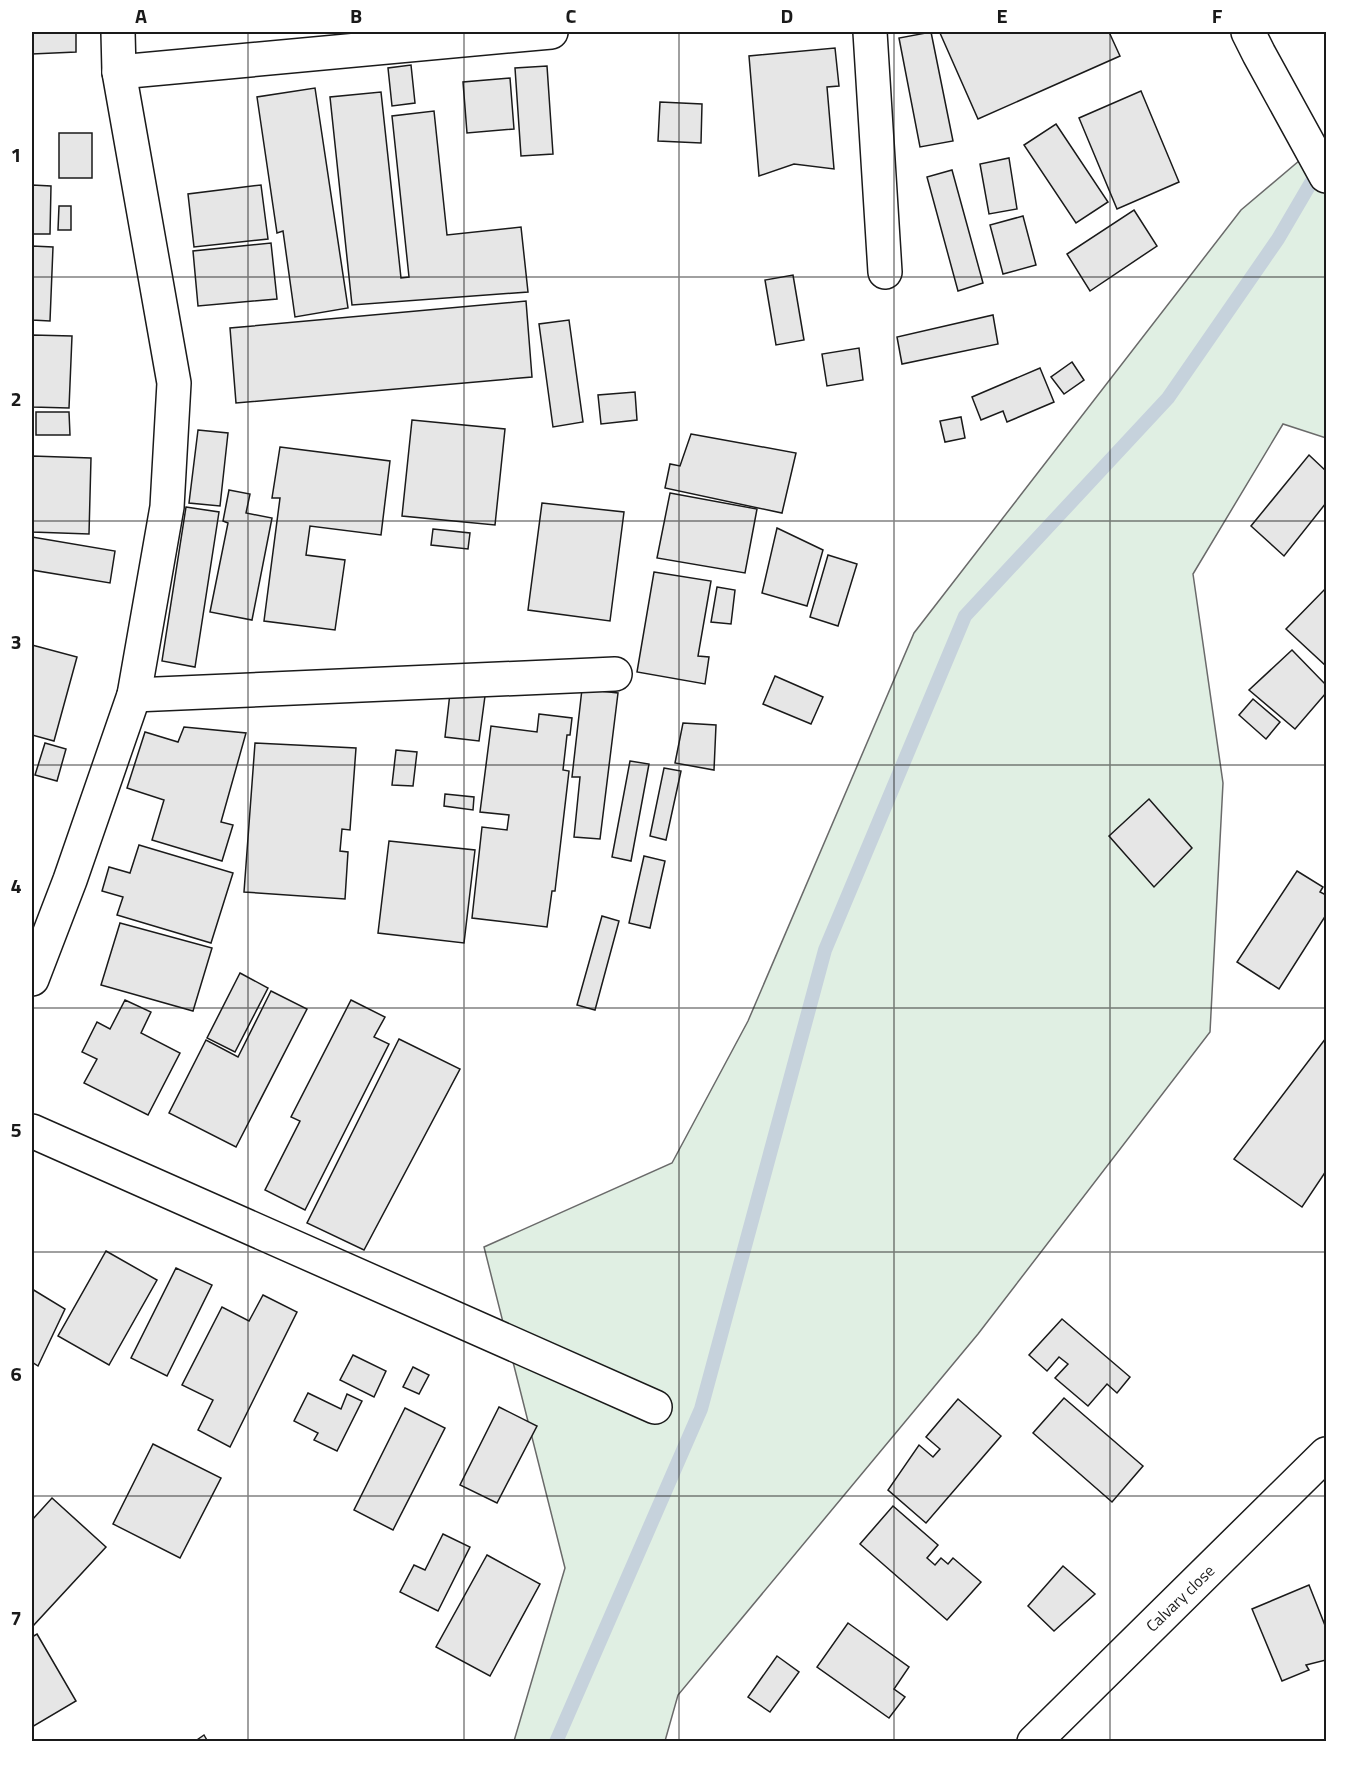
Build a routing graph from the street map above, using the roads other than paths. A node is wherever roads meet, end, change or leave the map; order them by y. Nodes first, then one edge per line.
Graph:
1 (118, 32) edge
2 (551, 32) edge
3 (870, 32) edge
4 (1253, 43) edge
5 (119, 72) junction
6 (1326, 176) edge
7 (885, 272) dead end
8 (615, 674) dead end
9 (134, 694) junction
10 (32, 979) edge
11 (32, 1131) edge
12 (655, 1407) dead end
13 (1326, 1454) edge
14 (1034, 1742) edge

1 - 5 street
2 - 5 street
3 - 7 street
4 - 6 street
5 - 9 street
8 - 9 street
9 - 10 street
11 - 12 street
13 - 14 street, Calvary close

